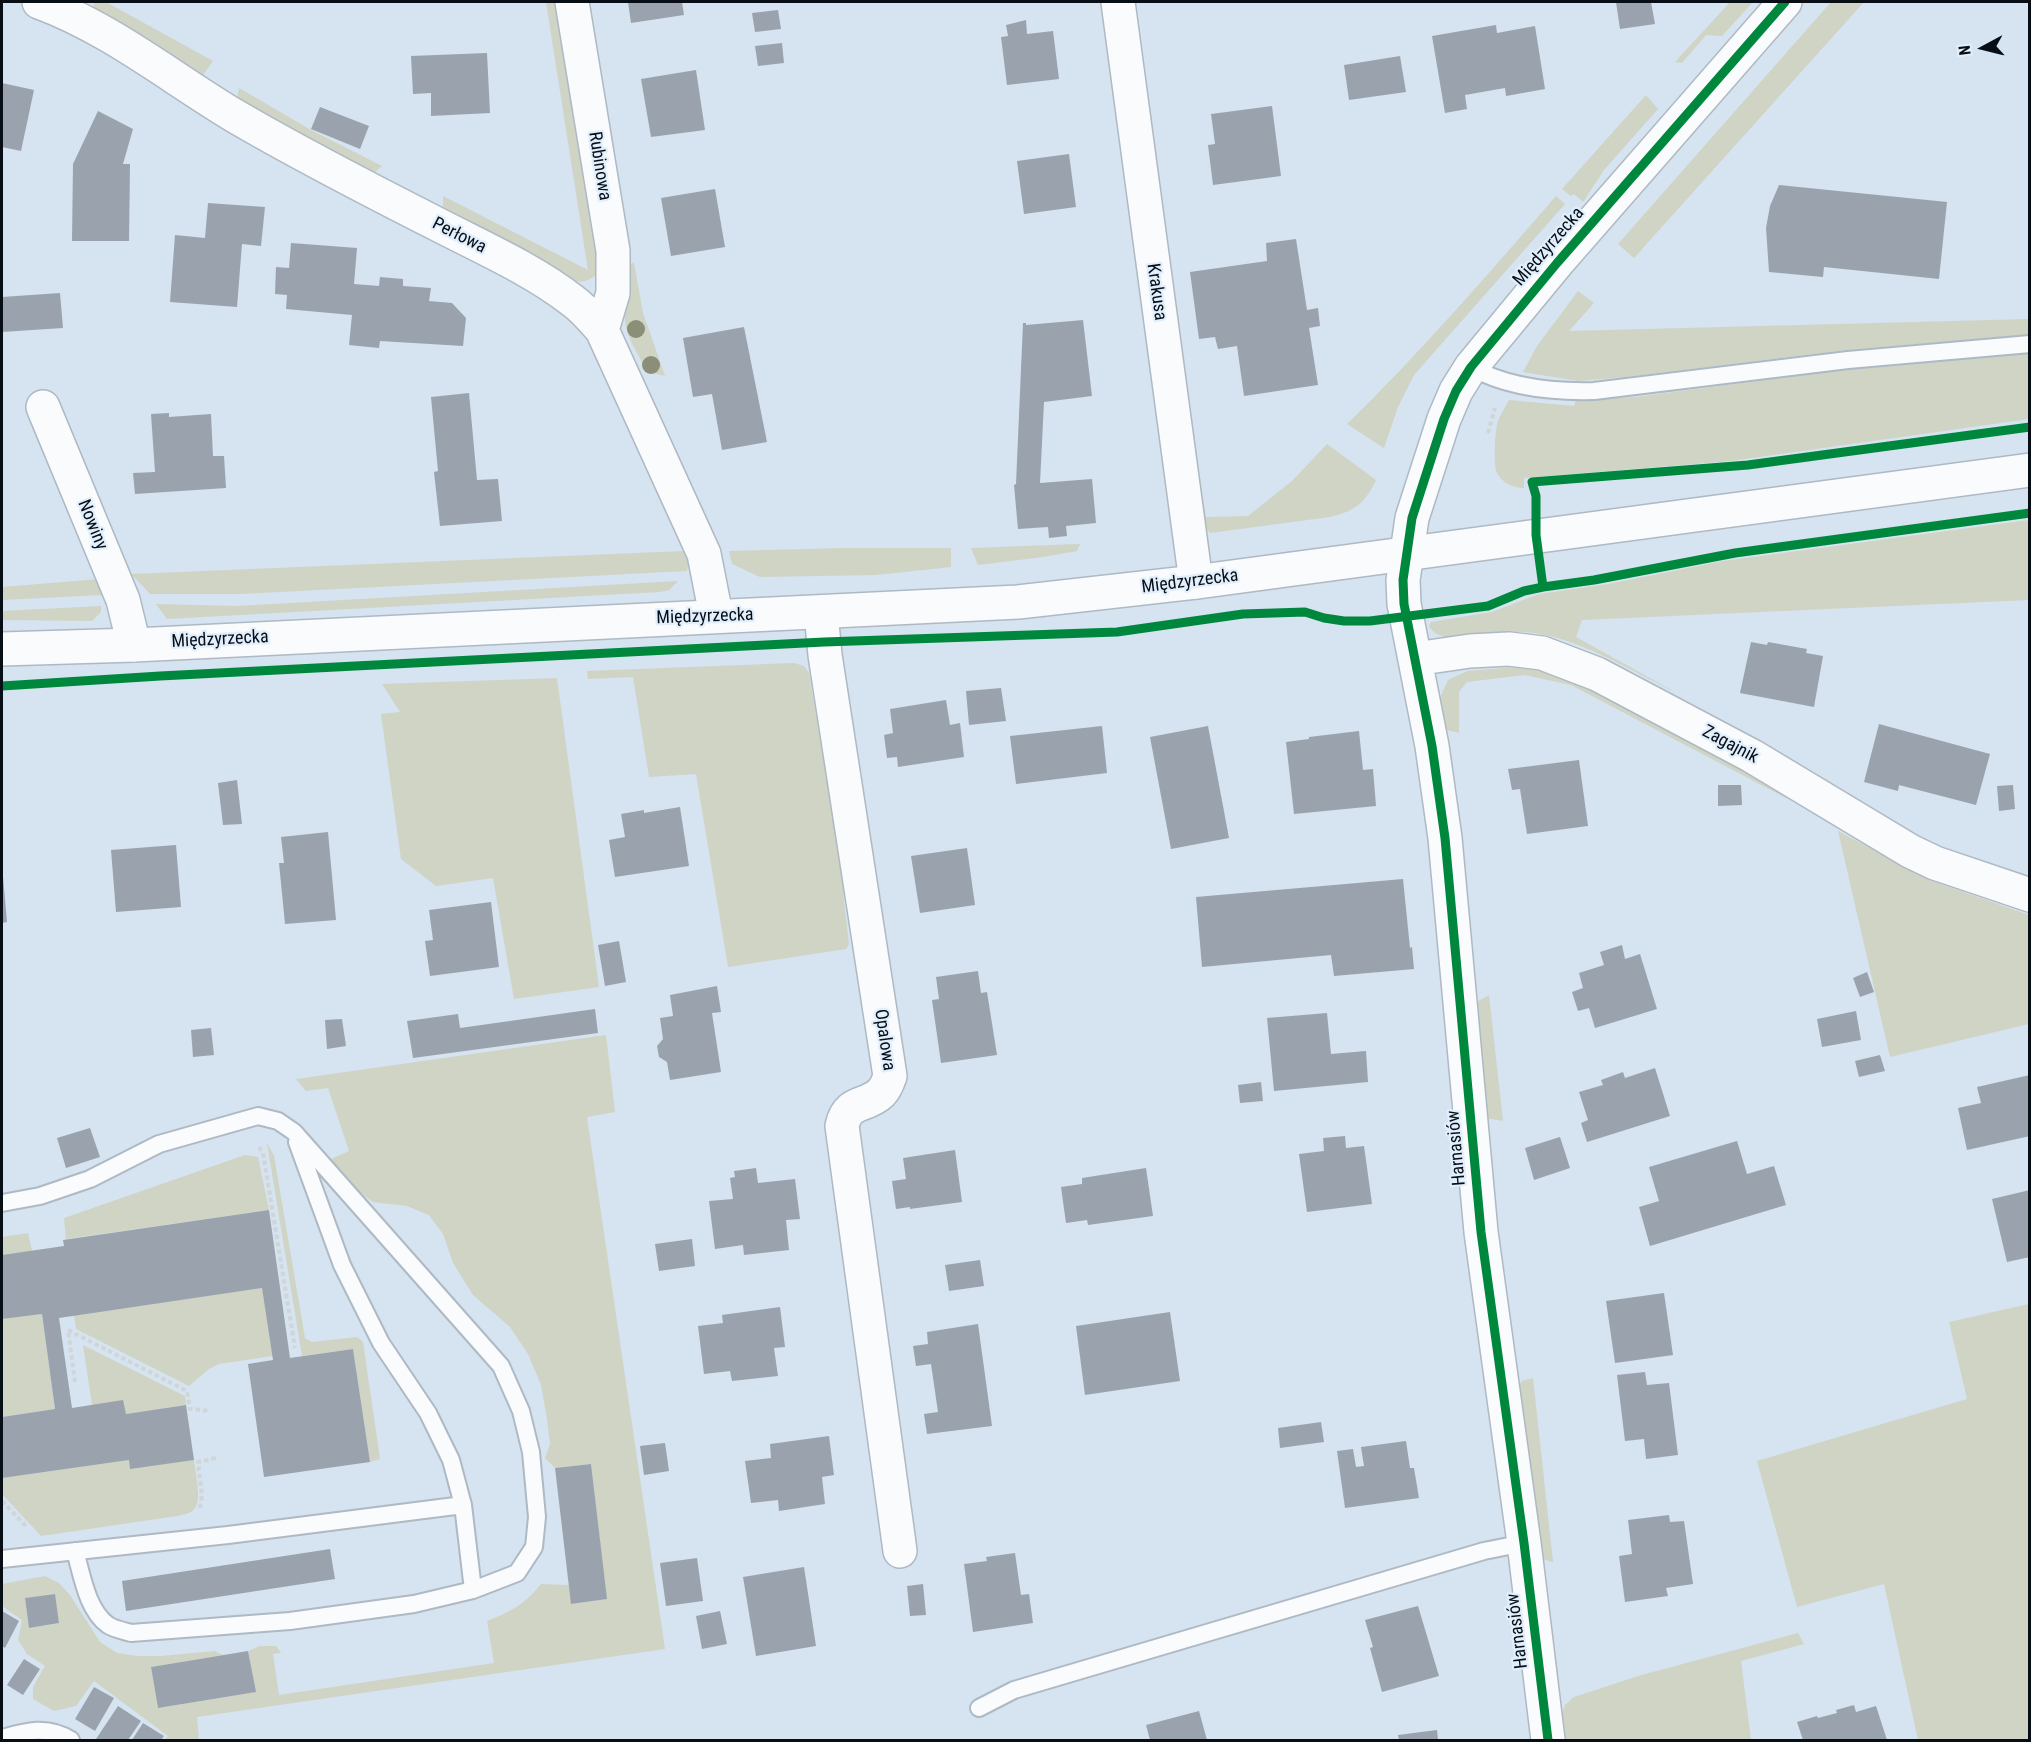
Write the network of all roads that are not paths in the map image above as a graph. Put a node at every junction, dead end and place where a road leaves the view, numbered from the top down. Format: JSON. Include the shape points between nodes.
{"nodes":[{"id":1,"x":39,"y":2,"type":"edge"},
{"id":2,"x":572,"y":2,"type":"edge"},
{"id":3,"x":1118,"y":2,"type":"edge"},
{"id":4,"x":1785,"y":2,"type":"edge"},
{"id":5,"x":602,"y":330,"type":"junction"},
{"id":6,"x":2030,"y":344,"type":"edge"},
{"id":7,"x":1471,"y":367,"type":"junction"},
{"id":8,"x":43,"y":407,"type":"dead end"},
{"id":9,"x":2030,"y":470,"type":"edge"},
{"id":10,"x":1406,"y":553,"type":"junction"},
{"id":11,"x":1196,"y":582,"type":"junction"},
{"id":12,"x":820,"y":613,"type":"junction"},
{"id":13,"x":716,"y":615,"type":"junction"},
{"id":14,"x":134,"y":645,"type":"junction"},
{"id":15,"x":2,"y":649,"type":"edge"},
{"id":16,"x":1415,"y":659,"type":"junction"},
{"id":17,"x":2030,"y":895,"type":"edge"},
{"id":18,"x":294,"y":1132,"type":"junction"},
{"id":19,"x":2,"y":1203,"type":"edge"},
{"id":20,"x":463,"y":1505,"type":"junction"},
{"id":21,"x":1524,"y":1543,"type":"junction"},
{"id":22,"x":75,"y":1551,"type":"junction"},
{"id":23,"x":900,"y":1551,"type":"dead end"},
{"id":24,"x":2,"y":1559,"type":"edge"},
{"id":25,"x":473,"y":1590,"type":"junction"},
{"id":26,"x":979,"y":1708,"type":"dead end"},
{"id":27,"x":2,"y":1738,"type":"edge"},
{"id":28,"x":71,"y":1740,"type":"edge"},
{"id":29,"x":1548,"y":1740,"type":"edge"}],
"edges":[{"from":1,"to":5,"type":"street","name":"Perłowa","via":[[110,36],[234,115],[552,286],[575,302]]},
{"from":2,"to":5,"type":"street","name":"Rubinowa","via":[[613,251],[613,293]]},
{"from":3,"to":11,"type":"street","name":"Krakusa"},
{"from":4,"to":7,"type":"street","name":"Międzyrzecka"},
{"from":5,"to":13,"type":"street","name":"Perłowa","via":[[704,554]]},
{"from":6,"to":7,"type":"lane","via":[[1848,360],[1594,391],[1504,382]]},
{"from":7,"to":10,"type":"street","name":"Międzyrzecka","via":[[1444,419],[1412,518]]},
{"from":8,"to":14,"type":"street","name":"Nowiny","via":[[123,600]]},
{"from":9,"to":10,"type":"street","name":"Międzyrzecka"},
{"from":10,"to":11,"type":"street","name":"Międzyrzecka"},
{"from":10,"to":16,"type":"street","name":"Harnasiów","via":[[1404,604]]},
{"from":11,"to":12,"type":"street","name":"Międzyrzecka","via":[[1018,602]]},
{"from":12,"to":13,"type":"street","name":"Międzyrzecka"},
{"from":12,"to":23,"type":"street","name":"Opalowa","via":[[891,1076],[880,1094],[851,1107],[842,1126]]},
{"from":13,"to":14,"type":"street","name":"Międzyrzecka"},
{"from":14,"to":15,"type":"street","name":"Międzyrzecka"},
{"from":16,"to":17,"type":"street","name":"Zagajnik","via":[[1509,649],[1542,653],[1597,674],[1752,756],[1910,851]]},
{"from":16,"to":21,"type":"street","name":"Harnasiów","via":[[1445,838],[1481,1232]]},
{"from":18,"to":19,"type":"lane","via":[[278,1121],[258,1116],[159,1144],[80,1183]]},
{"from":18,"to":20,"type":"lane","via":[[342,1264],[381,1343],[428,1413],[451,1460]]},
{"from":18,"to":25,"type":"lane","via":[[501,1366],[521,1411],[531,1452],[537,1517],[534,1547],[517,1573]]},
{"from":20,"to":22,"type":"lane"},
{"from":20,"to":25,"type":"lane"},
{"from":21,"to":26,"type":"lane","via":[[1485,1551],[1014,1690]]},
{"from":21,"to":29,"type":"street","name":"Harnasiów"},
{"from":22,"to":24,"type":"lane"},
{"from":22,"to":25,"type":"lane","via":[[95,1611],[109,1626],[131,1633],[290,1621],[414,1604]]},
{"from":27,"to":28,"type":"lane","via":[[46,1730]]}]}
